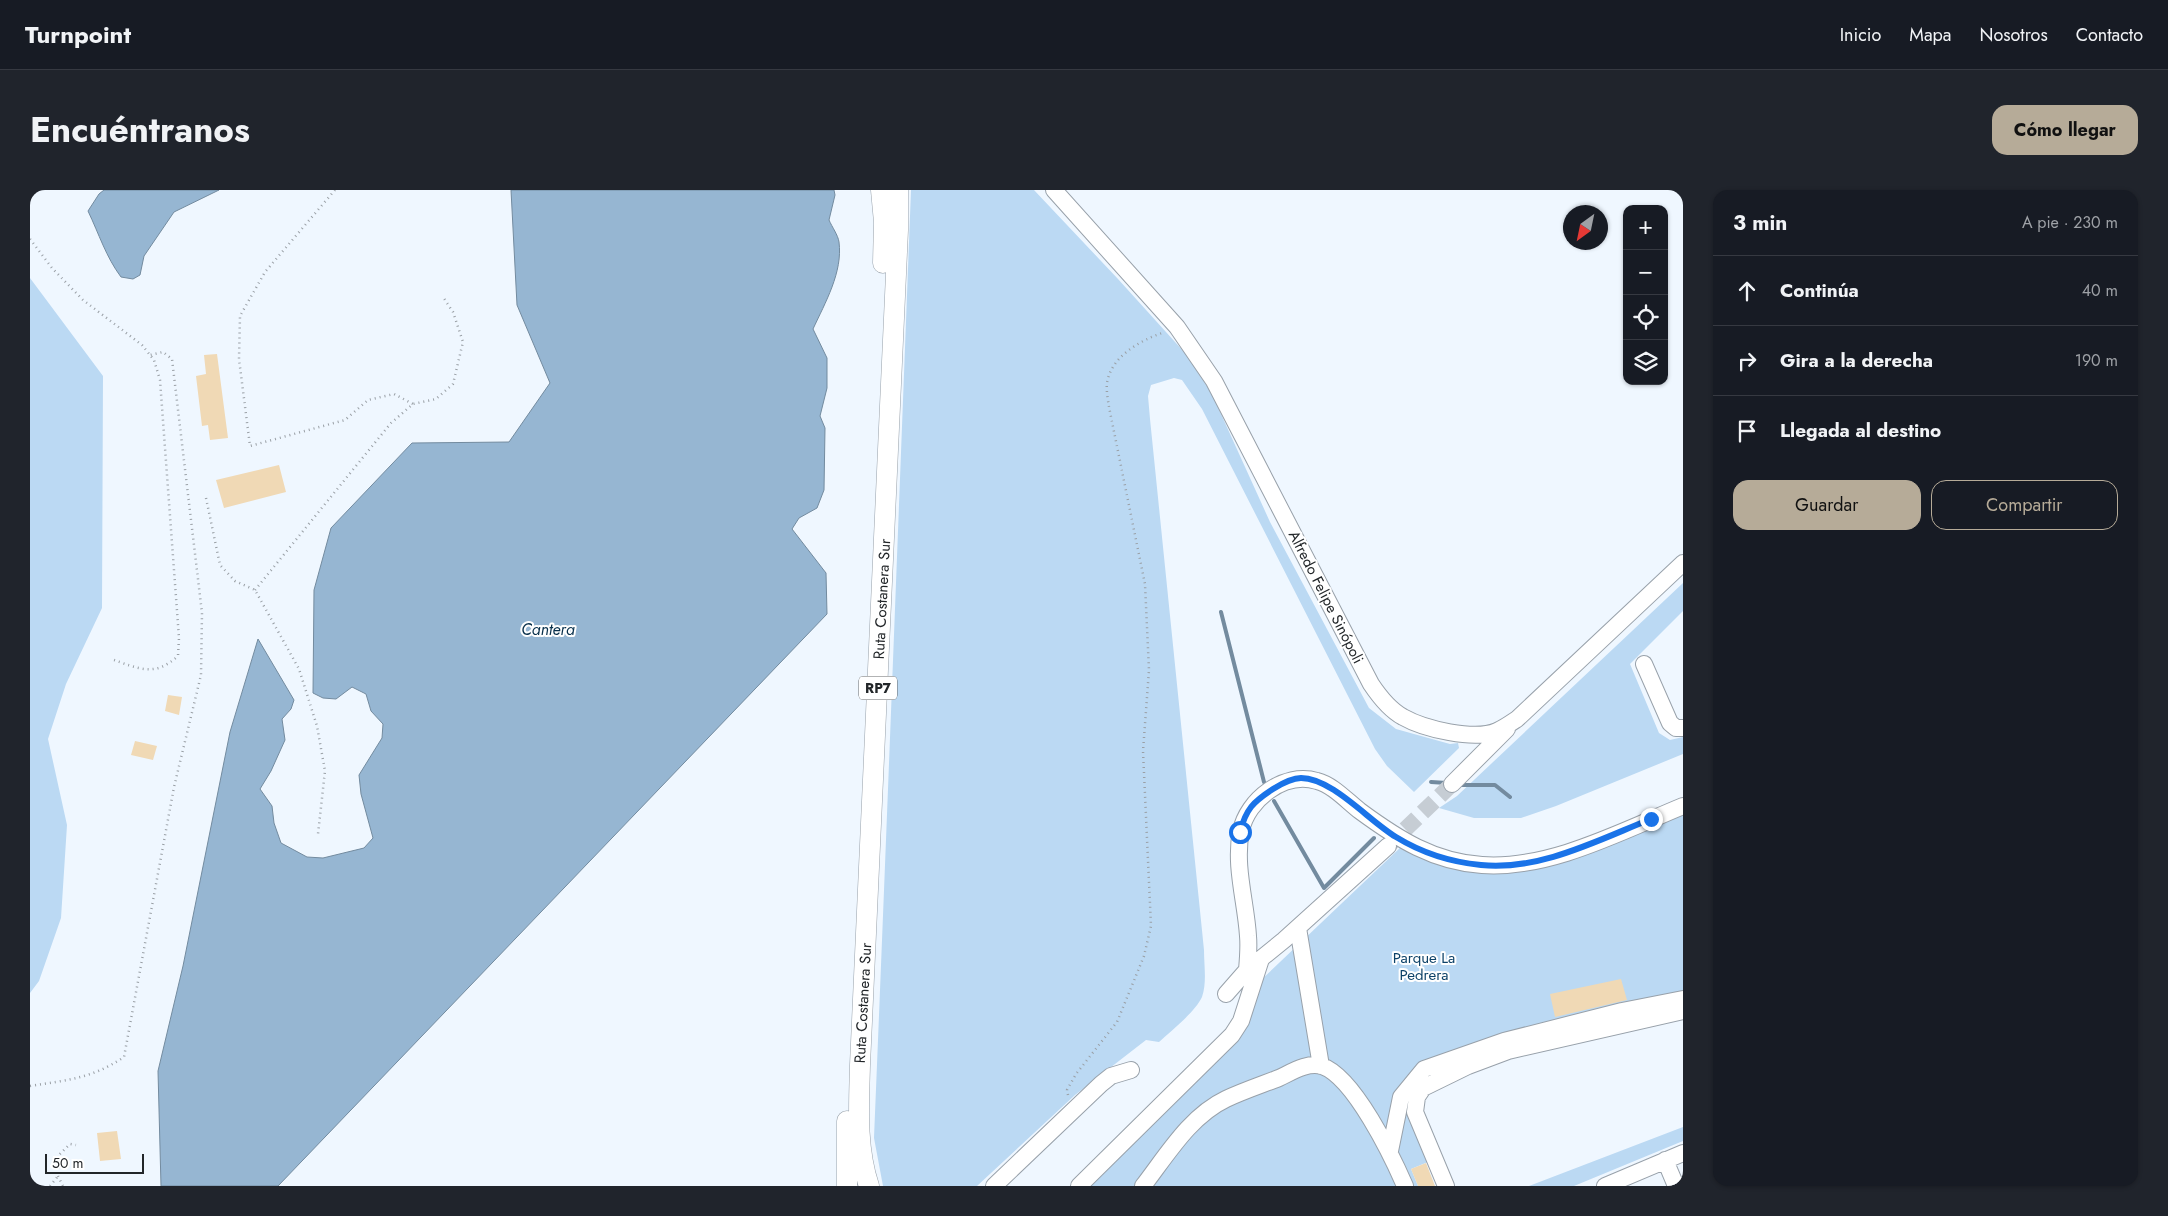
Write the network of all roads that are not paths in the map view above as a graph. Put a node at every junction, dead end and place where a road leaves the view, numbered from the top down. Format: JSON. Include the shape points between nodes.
{"nodes":[{"id":1,"x":881,"y":190,"type":"edge"},
{"id":2,"x":898,"y":190,"type":"edge"},
{"id":3,"x":1054,"y":190,"type":"edge"},
{"id":4,"x":1683,"y":562,"type":"edge"},
{"id":5,"x":1644,"y":664,"type":"dead end"},
{"id":6,"x":1517,"y":719,"type":"junction"},
{"id":7,"x":1683,"y":728,"type":"edge"},
{"id":8,"x":1452,"y":784,"type":"tunnel mouth"},
{"id":9,"x":1683,"y":806,"type":"edge"},
{"id":10,"x":1388,"y":846,"type":"tunnel mouth"},
{"id":11,"x":1298,"y":928,"type":"junction"},
{"id":12,"x":1262,"y":959,"type":"junction"},
{"id":13,"x":1247,"y":970,"type":"junction"},
{"id":14,"x":1226,"y":994,"type":"dead end"},
{"id":15,"x":1683,"y":999,"type":"edge"},
{"id":16,"x":1683,"y":1011,"type":"edge"},
{"id":17,"x":1321,"y":1066,"type":"junction"},
{"id":18,"x":1131,"y":1070,"type":"dead end"},
{"id":19,"x":1390,"y":1151,"type":"junction"},
{"id":20,"x":1683,"y":1153,"type":"edge"},
{"id":21,"x":1665,"y":1160,"type":"junction"},
{"id":22,"x":847,"y":1186,"type":"edge"},
{"id":23,"x":869,"y":1186,"type":"edge"},
{"id":24,"x":994,"y":1186,"type":"edge"},
{"id":25,"x":1079,"y":1186,"type":"edge"},
{"id":26,"x":1143,"y":1186,"type":"edge"},
{"id":27,"x":1405,"y":1186,"type":"edge"},
{"id":28,"x":1446,"y":1186,"type":"edge"},
{"id":29,"x":1605,"y":1186,"type":"edge"},
{"id":30,"x":1676,"y":1186,"type":"edge"}],
"edges":[{"from":1,"to":22,"type":"main road","name":"Ruta Costanera Sur","number":"RP7","via":[[884,222],[882,315],[847,1069]]},
{"from":2,"to":23,"type":"main road","name":"Ruta Costanera Sur","number":"RP7","via":[[860,1065],[859,1120]]},
{"from":3,"to":6,"type":"street","name":"Alfredo Felipe Sinópoli","via":[[1177,327],[1214,381],[1379,695],[1402,717],[1421,725],[1465,734],[1497,731]]},
{"from":4,"to":6,"type":"street","name":"Alfredo Felipe Sinópoli"},
{"from":5,"to":7,"type":"street","via":[[1670,723],[1676,728]]},
{"from":6,"to":8,"type":"street"},
{"from":9,"to":13,"type":"street","via":[[1566,852],[1518,865],[1482,865],[1443,859],[1419,849],[1396,837],[1318,781],[1300,778],[1281,784],[1252,804],[1240,832],[1238,857],[1248,936]]},
{"from":10,"to":11,"type":"street"},
{"from":11,"to":12,"type":"street"},
{"from":11,"to":17,"type":"street"},
{"from":12,"to":13,"type":"street"},
{"from":12,"to":25,"type":"street","via":[[1241,1021],[1232,1035]]},
{"from":13,"to":14,"type":"street"},
{"from":15,"to":19,"type":"street","via":[[1504,1041],[1424,1068],[1401,1097]]},
{"from":16,"to":28,"type":"street","via":[[1508,1051],[1423,1088],[1414,1112]]},
{"from":17,"to":19,"type":"street","via":[[1338,1076],[1366,1111]]},
{"from":17,"to":26,"type":"street","via":[[1304,1066],[1225,1099],[1185,1132]]},
{"from":18,"to":24,"type":"street","via":[[1111,1076],[1100,1084]]},
{"from":19,"to":27,"type":"street"},
{"from":20,"to":21,"type":"street"},
{"from":21,"to":29,"type":"street"},
{"from":21,"to":30,"type":"street"}]}
